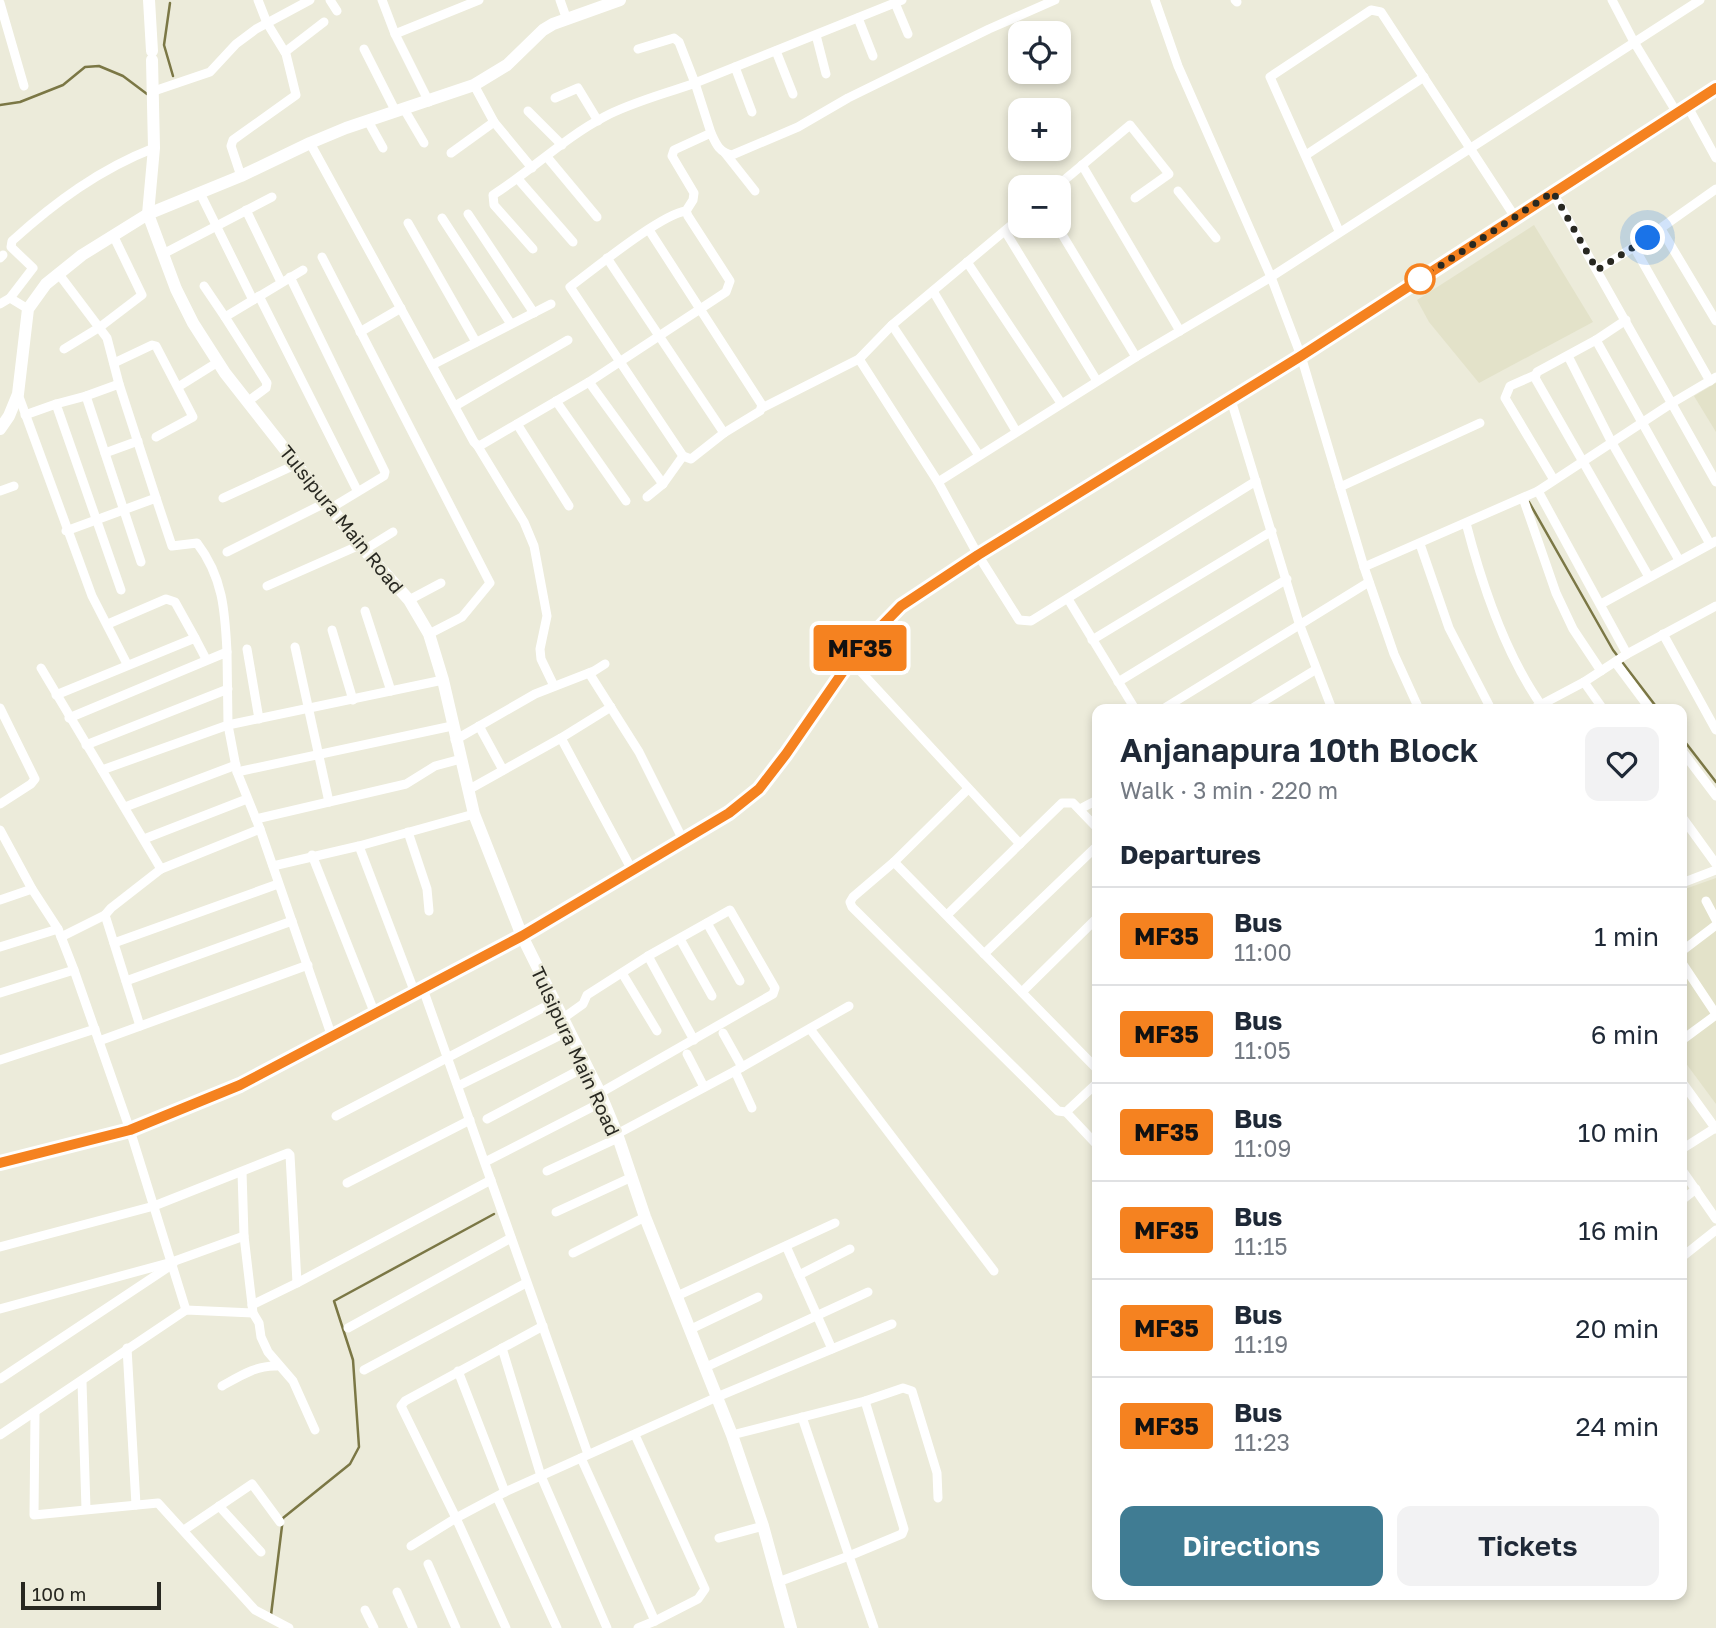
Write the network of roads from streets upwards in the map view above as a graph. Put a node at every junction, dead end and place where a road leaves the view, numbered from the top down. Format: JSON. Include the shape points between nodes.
{"nodes":[{"id":1,"x":149,"y":0,"type":"edge"},
{"id":2,"x":258,"y":0,"type":"edge"},
{"id":3,"x":310,"y":0,"type":"edge"},
{"id":4,"x":330,"y":0,"type":"edge"},
{"id":5,"x":382,"y":0,"type":"edge"},
{"id":6,"x":479,"y":0,"type":"edge"},
{"id":7,"x":560,"y":0,"type":"edge"},
{"id":8,"x":1055,"y":0,"type":"edge"},
{"id":9,"x":1155,"y":0,"type":"edge"},
{"id":10,"x":1612,"y":0,"type":"edge"},
{"id":11,"x":1700,"y":0,"type":"edge"},
{"id":12,"x":613,"y":1,"type":"edge"},
{"id":13,"x":899,"y":1,"type":"edge"},
{"id":14,"x":0,"y":3,"type":"edge"},
{"id":15,"x":337,"y":11,"type":"dead end"},
{"id":16,"x":566,"y":17,"type":"junction"},
{"id":17,"x":859,"y":18,"type":"junction"},
{"id":18,"x":324,"y":22,"type":"dead end"},
{"id":19,"x":267,"y":23,"type":"junction"},
{"id":20,"x":395,"y":34,"type":"junction"},
{"id":21,"x":908,"y":34,"type":"dead end"},
{"id":22,"x":816,"y":35,"type":"junction"},
{"id":23,"x":1634,"y":42,"type":"junction"},
{"id":24,"x":364,"y":49,"type":"dead end"},
{"id":25,"x":638,"y":49,"type":"dead end"},
{"id":26,"x":776,"y":51,"type":"junction"},
{"id":27,"x":285,"y":52,"type":"junction"},
{"id":28,"x":873,"y":56,"type":"dead end"},
{"id":29,"x":735,"y":67,"type":"junction"},
{"id":30,"x":826,"y":74,"type":"dead end"},
{"id":31,"x":1424,"y":77,"type":"junction"},
{"id":32,"x":695,"y":83,"type":"junction"},
{"id":33,"x":474,"y":85,"type":"junction"},
{"id":34,"x":24,"y":86,"type":"dead end"},
{"id":35,"x":1716,"y":88,"type":"edge"},
{"id":36,"x":154,"y":91,"type":"junction"},
{"id":37,"x":793,"y":94,"type":"dead end"},
{"id":38,"x":555,"y":99,"type":"dead end"},
{"id":39,"x":429,"y":102,"type":"junction"},
{"id":40,"x":1683,"y":110,"type":"junction"},
{"id":41,"x":400,"y":111,"type":"junction"},
{"id":42,"x":528,"y":111,"type":"dead end"},
{"id":43,"x":752,"y":112,"type":"dead end"},
{"id":44,"x":368,"y":121,"type":"junction"},
{"id":45,"x":495,"y":121,"type":"junction"},
{"id":46,"x":598,"y":121,"type":"junction"},
{"id":47,"x":711,"y":133,"type":"junction"},
{"id":48,"x":310,"y":143,"type":"junction"},
{"id":49,"x":425,"y":143,"type":"dead end"},
{"id":50,"x":562,"y":145,"type":"junction"},
{"id":51,"x":154,"y":148,"type":"junction"},
{"id":52,"x":383,"y":148,"type":"dead end"},
{"id":53,"x":1472,"y":149,"type":"junction"},
{"id":54,"x":451,"y":153,"type":"dead end"},
{"id":55,"x":725,"y":153,"type":"junction"},
{"id":56,"x":1306,"y":155,"type":"junction"},
{"id":57,"x":547,"y":157,"type":"junction"},
{"id":58,"x":1716,"y":158,"type":"edge"},
{"id":59,"x":1082,"y":165,"type":"junction"},
{"id":60,"x":533,"y":168,"type":"junction"},
{"id":61,"x":1070,"y":175,"type":"edge"},
{"id":62,"x":241,"y":176,"type":"junction"},
{"id":63,"x":518,"y":179,"type":"junction"},
{"id":64,"x":1716,"y":189,"type":"edge"},
{"id":65,"x":755,"y":191,"type":"dead end"},
{"id":66,"x":1178,"y":191,"type":"dead end"},
{"id":67,"x":1553,"y":192,"type":"junction"},
{"id":68,"x":200,"y":193,"type":"junction"},
{"id":69,"x":272,"y":197,"type":"dead end"},
{"id":70,"x":1135,"y":198,"type":"dead end"},
{"id":71,"x":246,"y":210,"type":"junction"},
{"id":72,"x":686,"y":211,"type":"junction"},
{"id":73,"x":148,"y":214,"type":"junction"},
{"id":74,"x":468,"y":214,"type":"dead end"},
{"id":75,"x":597,"y":217,"type":"dead end"},
{"id":76,"x":1515,"y":217,"type":"junction"},
{"id":77,"x":442,"y":218,"type":"dead end"},
{"id":78,"x":408,"y":223,"type":"dead end"},
{"id":79,"x":216,"y":226,"type":"junction"},
{"id":80,"x":1008,"y":228,"type":"edge"},
{"id":81,"x":1661,"y":229,"type":"junction"},
{"id":82,"x":649,"y":230,"type":"junction"},
{"id":83,"x":1005,"y":231,"type":"junction"},
{"id":84,"x":1339,"y":231,"type":"junction"},
{"id":85,"x":113,"y":235,"type":"junction"},
{"id":86,"x":1064,"y":238,"type":"edge"},
{"id":87,"x":1216,"y":238,"type":"dead end"},
{"id":88,"x":573,"y":242,"type":"dead end"},
{"id":89,"x":1634,"y":247,"type":"junction"},
{"id":90,"x":533,"y":249,"type":"dead end"},
{"id":91,"x":163,"y":254,"type":"junction"},
{"id":92,"x":322,"y":257,"type":"dead end"},
{"id":93,"x":607,"y":258,"type":"junction"},
{"id":94,"x":967,"y":262,"type":"junction"},
{"id":95,"x":303,"y":270,"type":"dead end"},
{"id":96,"x":1597,"y":270,"type":"junction"},
{"id":97,"x":58,"y":273,"type":"junction"},
{"id":98,"x":290,"y":277,"type":"junction"},
{"id":99,"x":1271,"y":277,"type":"junction"},
{"id":100,"x":281,"y":282,"type":"junction"},
{"id":101,"x":204,"y":286,"type":"dead end"},
{"id":102,"x":933,"y":291,"type":"junction"},
{"id":103,"x":10,"y":298,"type":"junction"},
{"id":104,"x":256,"y":298,"type":"junction"},
{"id":105,"x":0,"y":304,"type":"edge"},
{"id":106,"x":551,"y":304,"type":"dead end"},
{"id":107,"x":401,"y":308,"type":"junction"},
{"id":108,"x":29,"y":309,"type":"junction"},
{"id":109,"x":701,"y":309,"type":"junction"},
{"id":110,"x":534,"y":313,"type":"junction"},
{"id":111,"x":225,"y":317,"type":"junction"},
{"id":112,"x":1626,"y":320,"type":"junction"},
{"id":113,"x":1716,"y":321,"type":"edge"},
{"id":114,"x":511,"y":324,"type":"junction"},
{"id":115,"x":892,"y":325,"type":"junction"},
{"id":116,"x":100,"y":327,"type":"junction"},
{"id":117,"x":1180,"y":331,"type":"junction"},
{"id":118,"x":360,"y":332,"type":"junction"},
{"id":119,"x":660,"y":337,"type":"junction"},
{"id":120,"x":568,"y":340,"type":"dead end"},
{"id":121,"x":1596,"y":340,"type":"junction"},
{"id":122,"x":476,"y":342,"type":"junction"},
{"id":123,"x":64,"y":349,"type":"dead end"},
{"id":124,"x":1301,"y":356,"type":"junction"},
{"id":125,"x":1568,"y":356,"type":"junction"},
{"id":126,"x":1136,"y":357,"type":"junction"},
{"id":127,"x":859,"y":359,"type":"junction"},
{"id":128,"x":218,"y":362,"type":"junction"},
{"id":129,"x":620,"y":362,"type":"junction"},
{"id":130,"x":114,"y":363,"type":"junction"},
{"id":131,"x":432,"y":365,"type":"junction"},
{"id":132,"x":1535,"y":375,"type":"junction"},
{"id":133,"x":1713,"y":379,"type":"edge"},
{"id":134,"x":1097,"y":381,"type":"junction"},
{"id":135,"x":590,"y":382,"type":"junction"},
{"id":136,"x":119,"y":384,"type":"junction"},
{"id":137,"x":178,"y":387,"type":"junction"},
{"id":138,"x":18,"y":394,"type":"junction"},
{"id":139,"x":86,"y":396,"type":"junction"},
{"id":140,"x":1231,"y":400,"type":"junction"},
{"id":141,"x":556,"y":401,"type":"junction"},
{"id":142,"x":247,"y":402,"type":"junction"},
{"id":143,"x":1061,"y":403,"type":"junction"},
{"id":144,"x":1672,"y":403,"type":"junction"},
{"id":145,"x":56,"y":404,"type":"junction"},
{"id":146,"x":455,"y":406,"type":"junction"},
{"id":147,"x":762,"y":408,"type":"junction"},
{"id":148,"x":25,"y":415,"type":"junction"},
{"id":149,"x":1480,"y":423,"type":"dead end"},
{"id":150,"x":1642,"y":423,"type":"junction"},
{"id":151,"x":517,"y":424,"type":"junction"},
{"id":152,"x":0,"y":429,"type":"edge"},
{"id":153,"x":1016,"y":430,"type":"junction"},
{"id":154,"x":724,"y":433,"type":"junction"},
{"id":155,"x":156,"y":437,"type":"dead end"},
{"id":156,"x":138,"y":441,"type":"junction"},
{"id":157,"x":1612,"y":443,"type":"junction"},
{"id":158,"x":477,"y":445,"type":"junction"},
{"id":159,"x":104,"y":453,"type":"junction"},
{"id":160,"x":978,"y":454,"type":"junction"},
{"id":161,"x":683,"y":456,"type":"junction"},
{"id":162,"x":1583,"y":461,"type":"junction"},
{"id":163,"x":297,"y":464,"type":"junction"},
{"id":164,"x":1554,"y":480,"type":"junction"},
{"id":165,"x":938,"y":481,"type":"junction"},
{"id":166,"x":1256,"y":481,"type":"junction"},
{"id":167,"x":1716,"y":482,"type":"edge"},
{"id":168,"x":663,"y":484,"type":"junction"},
{"id":169,"x":14,"y":486,"type":"dead end"},
{"id":170,"x":1340,"y":486,"type":"junction"},
{"id":171,"x":357,"y":490,"type":"junction"},
{"id":172,"x":0,"y":491,"type":"edge"},
{"id":173,"x":1538,"y":491,"type":"junction"},
{"id":174,"x":647,"y":497,"type":"dead end"},
{"id":175,"x":156,"y":498,"type":"junction"},
{"id":176,"x":223,"y":498,"type":"dead end"},
{"id":177,"x":1523,"y":498,"type":"junction"},
{"id":178,"x":626,"y":501,"type":"dead end"},
{"id":179,"x":329,"y":505,"type":"junction"},
{"id":180,"x":569,"y":506,"type":"dead end"},
{"id":181,"x":124,"y":510,"type":"junction"},
{"id":182,"x":96,"y":521,"type":"junction"},
{"id":183,"x":1466,"y":523,"type":"junction"},
{"id":184,"x":66,"y":531,"type":"junction"},
{"id":185,"x":1272,"y":531,"type":"junction"},
{"id":186,"x":393,"y":532,"type":"dead end"},
{"id":187,"x":1713,"y":542,"type":"edge"},
{"id":188,"x":1420,"y":544,"type":"junction"},
{"id":189,"x":362,"y":547,"type":"junction"},
{"id":190,"x":227,"y":552,"type":"dead end"},
{"id":191,"x":978,"y":555,"type":"junction"},
{"id":192,"x":1679,"y":560,"type":"junction"},
{"id":193,"x":141,"y":562,"type":"dead end"},
{"id":194,"x":1364,"y":567,"type":"junction"},
{"id":195,"x":1649,"y":577,"type":"junction"},
{"id":196,"x":1287,"y":579,"type":"junction"},
{"id":197,"x":1369,"y":582,"type":"junction"},
{"id":198,"x":442,"y":583,"type":"dead end"},
{"id":199,"x":267,"y":586,"type":"dead end"},
{"id":200,"x":121,"y":590,"type":"dead end"},
{"id":201,"x":1068,"y":599,"type":"junction"},
{"id":202,"x":409,"y":600,"type":"junction"},
{"id":203,"x":1601,"y":604,"type":"junction"},
{"id":204,"x":1716,"y":606,"type":"edge"},
{"id":205,"x":365,"y":611,"type":"dead end"},
{"id":206,"x":1299,"y":623,"type":"junction"},
{"id":207,"x":108,"y":624,"type":"junction"},
{"id":208,"x":332,"y":630,"type":"dead end"},
{"id":209,"x":429,"y":634,"type":"junction"},
{"id":210,"x":1663,"y":634,"type":"junction"},
{"id":211,"x":195,"y":638,"type":"junction"},
{"id":212,"x":1092,"y":640,"type":"junction"},
{"id":213,"x":295,"y":646,"type":"dead end"},
{"id":214,"x":247,"y":649,"type":"dead end"},
{"id":215,"x":226,"y":652,"type":"junction"},
{"id":216,"x":1627,"y":653,"type":"junction"},
{"id":217,"x":206,"y":659,"type":"junction"},
{"id":218,"x":851,"y":661,"type":"junction"},
{"id":219,"x":1615,"y":662,"type":"junction"},
{"id":220,"x":127,"y":664,"type":"junction"},
{"id":221,"x":605,"y":664,"type":"dead end"},
{"id":222,"x":41,"y":668,"type":"dead end"},
{"id":223,"x":1315,"y":670,"type":"junction"},
{"id":224,"x":1601,"y":671,"type":"junction"},
{"id":225,"x":589,"y":673,"type":"junction"},
{"id":226,"x":443,"y":680,"type":"junction"},
{"id":227,"x":1118,"y":682,"type":"junction"},
{"id":228,"x":1584,"y":682,"type":"junction"},
{"id":229,"x":554,"y":686,"type":"junction"},
{"id":230,"x":228,"y":689,"type":"junction"},
{"id":231,"x":391,"y":691,"type":"junction"},
{"id":232,"x":56,"y":695,"type":"junction"},
{"id":233,"x":353,"y":700,"type":"junction"},
{"id":234,"x":1132,"y":704,"type":"edge"},
{"id":235,"x":1171,"y":704,"type":"edge"},
{"id":236,"x":1259,"y":704,"type":"edge"},
{"id":237,"x":1330,"y":704,"type":"edge"},
{"id":238,"x":1417,"y":704,"type":"edge"},
{"id":239,"x":1488,"y":704,"type":"edge"},
{"id":240,"x":1538,"y":704,"type":"edge"},
{"id":241,"x":1544,"y":704,"type":"edge"},
{"id":242,"x":1600,"y":704,"type":"edge"},
{"id":243,"x":1646,"y":704,"type":"edge"},
{"id":244,"x":611,"y":707,"type":"junction"},
{"id":245,"x":0,"y":708,"type":"edge"},
{"id":246,"x":308,"y":709,"type":"junction"},
{"id":247,"x":69,"y":718,"type":"junction"},
{"id":248,"x":259,"y":719,"type":"junction"},
{"id":249,"x":228,"y":725,"type":"junction"},
{"id":250,"x":452,"y":726,"type":"junction"},
{"id":251,"x":480,"y":726,"type":"junction"},
{"id":252,"x":1716,"y":730,"type":"edge"},
{"id":253,"x":561,"y":738,"type":"junction"},
{"id":254,"x":455,"y":740,"type":"junction"},
{"id":255,"x":86,"y":745,"type":"junction"},
{"id":256,"x":317,"y":756,"type":"junction"},
{"id":257,"x":1687,"y":758,"type":"edge"},
{"id":258,"x":461,"y":759,"type":"junction"},
{"id":259,"x":237,"y":769,"type":"junction"},
{"id":260,"x":102,"y":770,"type":"junction"},
{"id":261,"x":503,"y":770,"type":"junction"},
{"id":262,"x":968,"y":789,"type":"junction"},
{"id":263,"x":467,"y":790,"type":"junction"},
{"id":264,"x":1716,"y":796,"type":"edge"},
{"id":265,"x":247,"y":799,"type":"junction"},
{"id":266,"x":328,"y":802,"type":"junction"},
{"id":267,"x":1092,"y":803,"type":"edge"},
{"id":268,"x":0,"y":804,"type":"edge"},
{"id":269,"x":125,"y":807,"type":"junction"},
{"id":270,"x":1080,"y":809,"type":"junction"},
{"id":271,"x":474,"y":814,"type":"junction"},
{"id":272,"x":256,"y":819,"type":"junction"},
{"id":273,"x":1092,"y":822,"type":"edge"},
{"id":274,"x":1687,"y":824,"type":"edge"},
{"id":275,"x":260,"y":829,"type":"junction"},
{"id":276,"x":0,"y":830,"type":"edge"},
{"id":277,"x":408,"y":832,"type":"junction"},
{"id":278,"x":144,"y":839,"type":"junction"},
{"id":279,"x":683,"y":840,"type":"junction"},
{"id":280,"x":1020,"y":844,"type":"junction"},
{"id":281,"x":359,"y":846,"type":"junction"},
{"id":282,"x":4,"y":849,"type":"edge"},
{"id":283,"x":1092,"y":851,"type":"edge"},
{"id":284,"x":312,"y":855,"type":"junction"},
{"id":285,"x":894,"y":862,"type":"junction"},
{"id":286,"x":1716,"y":864,"type":"edge"},
{"id":287,"x":273,"y":866,"type":"junction"},
{"id":288,"x":161,"y":869,"type":"junction"},
{"id":289,"x":632,"y":870,"type":"junction"},
{"id":290,"x":1716,"y":870,"type":"edge"},
{"id":291,"x":1687,"y":881,"type":"edge"},
{"id":292,"x":278,"y":884,"type":"junction"},
{"id":293,"x":32,"y":890,"type":"junction"},
{"id":294,"x":0,"y":900,"type":"edge"},
{"id":295,"x":1706,"y":901,"type":"dead end"},
{"id":296,"x":429,"y":911,"type":"dead end"},
{"id":297,"x":105,"y":915,"type":"junction"},
{"id":298,"x":947,"y":915,"type":"junction"},
{"id":299,"x":1716,"y":920,"type":"edge"},
{"id":300,"x":292,"y":921,"type":"junction"},
{"id":301,"x":707,"y":923,"type":"junction"},
{"id":302,"x":1092,"y":923,"type":"edge"},
{"id":303,"x":1716,"y":925,"type":"edge"},
{"id":304,"x":59,"y":933,"type":"junction"},
{"id":305,"x":522,"y":936,"type":"junction"},
{"id":306,"x":680,"y":939,"type":"junction"},
{"id":307,"x":114,"y":943,"type":"junction"},
{"id":308,"x":0,"y":947,"type":"edge"},
{"id":309,"x":1687,"y":947,"type":"edge"},
{"id":310,"x":984,"y":954,"type":"junction"},
{"id":311,"x":648,"y":956,"type":"junction"},
{"id":312,"x":308,"y":965,"type":"junction"},
{"id":313,"x":74,"y":970,"type":"junction"},
{"id":314,"x":1687,"y":971,"type":"edge"},
{"id":315,"x":622,"y":974,"type":"junction"},
{"id":316,"x":126,"y":981,"type":"junction"},
{"id":317,"x":740,"y":981,"type":"dead end"},
{"id":318,"x":419,"y":991,"type":"junction"},
{"id":319,"x":1022,"y":992,"type":"junction"},
{"id":320,"x":0,"y":993,"type":"edge"},
{"id":321,"x":712,"y":996,"type":"dead end"},
{"id":322,"x":554,"y":1002,"type":"junction"},
{"id":323,"x":849,"y":1006,"type":"dead end"},
{"id":324,"x":375,"y":1014,"type":"junction"},
{"id":325,"x":1716,"y":1015,"type":"edge"},
{"id":326,"x":562,"y":1019,"type":"junction"},
{"id":327,"x":140,"y":1026,"type":"junction"},
{"id":328,"x":95,"y":1029,"type":"junction"},
{"id":329,"x":810,"y":1029,"type":"junction"},
{"id":330,"x":569,"y":1031,"type":"junction"},
{"id":331,"x":657,"y":1031,"type":"dead end"},
{"id":332,"x":723,"y":1033,"type":"dead end"},
{"id":333,"x":1687,"y":1036,"type":"edge"},
{"id":334,"x":332,"y":1037,"type":"junction"},
{"id":335,"x":694,"y":1040,"type":"junction"},
{"id":336,"x":99,"y":1041,"type":"junction"},
{"id":337,"x":687,"y":1054,"type":"dead end"},
{"id":338,"x":448,"y":1059,"type":"junction"},
{"id":339,"x":0,"y":1060,"type":"edge"},
{"id":340,"x":1092,"y":1064,"type":"edge"},
{"id":341,"x":587,"y":1066,"type":"junction"},
{"id":342,"x":739,"y":1069,"type":"junction"},
{"id":343,"x":458,"y":1086,"type":"junction"},
{"id":344,"x":704,"y":1087,"type":"junction"},
{"id":345,"x":1092,"y":1088,"type":"edge"},
{"id":346,"x":1687,"y":1089,"type":"edge"},
{"id":347,"x":602,"y":1097,"type":"junction"},
{"id":348,"x":752,"y":1108,"type":"dead end"},
{"id":349,"x":1066,"y":1112,"type":"junction"},
{"id":350,"x":336,"y":1116,"type":"dead end"},
{"id":351,"x":487,"y":1119,"type":"dead end"},
{"id":352,"x":470,"y":1120,"type":"junction"},
{"id":353,"x":1715,"y":1129,"type":"edge"},
{"id":354,"x":130,"y":1130,"type":"junction"},
{"id":355,"x":617,"y":1136,"type":"junction"},
{"id":356,"x":1092,"y":1140,"type":"edge"},
{"id":357,"x":1687,"y":1146,"type":"edge"},
{"id":358,"x":485,"y":1162,"type":"junction"},
{"id":359,"x":0,"y":1163,"type":"edge"},
{"id":360,"x":547,"y":1171,"type":"dead end"},
{"id":361,"x":242,"y":1172,"type":"junction"},
{"id":362,"x":632,"y":1177,"type":"junction"},
{"id":363,"x":1687,"y":1177,"type":"edge"},
{"id":364,"x":491,"y":1180,"type":"junction"},
{"id":365,"x":347,"y":1183,"type":"dead end"},
{"id":366,"x":1696,"y":1189,"type":"junction"},
{"id":367,"x":1687,"y":1196,"type":"edge"},
{"id":368,"x":154,"y":1206,"type":"junction"},
{"id":369,"x":556,"y":1212,"type":"dead end"},
{"id":370,"x":645,"y":1217,"type":"junction"},
{"id":371,"x":1716,"y":1219,"type":"edge"},
{"id":372,"x":835,"y":1223,"type":"dead end"},
{"id":373,"x":1716,"y":1230,"type":"edge"},
{"id":374,"x":244,"y":1236,"type":"junction"},
{"id":375,"x":511,"y":1238,"type":"junction"},
{"id":376,"x":786,"y":1246,"type":"junction"},
{"id":377,"x":0,"y":1247,"type":"edge"},
{"id":378,"x":850,"y":1249,"type":"dead end"},
{"id":379,"x":573,"y":1252,"type":"dead end"},
{"id":380,"x":1687,"y":1253,"type":"edge"},
{"id":381,"x":172,"y":1263,"type":"junction"},
{"id":382,"x":994,"y":1271,"type":"dead end"},
{"id":383,"x":799,"y":1275,"type":"junction"},
{"id":384,"x":297,"y":1283,"type":"junction"},
{"id":385,"x":526,"y":1283,"type":"junction"},
{"id":386,"x":868,"y":1292,"type":"dead end"},
{"id":387,"x":677,"y":1296,"type":"junction"},
{"id":388,"x":758,"y":1297,"type":"dead end"},
{"id":389,"x":0,"y":1309,"type":"edge"},
{"id":390,"x":252,"y":1309,"type":"junction"},
{"id":391,"x":186,"y":1310,"type":"junction"},
{"id":392,"x":818,"y":1314,"type":"junction"},
{"id":393,"x":892,"y":1324,"type":"dead end"},
{"id":394,"x":543,"y":1326,"type":"junction"},
{"id":395,"x":348,"y":1328,"type":"dead end"},
{"id":396,"x":691,"y":1328,"type":"junction"},
{"id":397,"x":127,"y":1348,"type":"junction"},
{"id":398,"x":502,"y":1348,"type":"junction"},
{"id":399,"x":832,"y":1349,"type":"junction"},
{"id":400,"x":277,"y":1366,"type":"junction"},
{"id":401,"x":705,"y":1367,"type":"junction"},
{"id":402,"x":364,"y":1370,"type":"dead end"},
{"id":403,"x":458,"y":1371,"type":"junction"},
{"id":404,"x":0,"y":1379,"type":"edge"},
{"id":405,"x":82,"y":1382,"type":"junction"},
{"id":406,"x":222,"y":1386,"type":"dead end"},
{"id":407,"x":717,"y":1397,"type":"junction"},
{"id":408,"x":865,"y":1401,"type":"junction"},
{"id":409,"x":34,"y":1413,"type":"junction"},
{"id":410,"x":802,"y":1417,"type":"junction"},
{"id":411,"x":315,"y":1430,"type":"dead end"},
{"id":412,"x":0,"y":1435,"type":"edge"},
{"id":413,"x":635,"y":1435,"type":"junction"},
{"id":414,"x":732,"y":1436,"type":"junction"},
{"id":415,"x":585,"y":1456,"type":"junction"},
{"id":416,"x":541,"y":1476,"type":"junction"},
{"id":417,"x":501,"y":1494,"type":"junction"},
{"id":418,"x":938,"y":1498,"type":"dead end"},
{"id":419,"x":136,"y":1505,"type":"junction"},
{"id":420,"x":219,"y":1506,"type":"junction"},
{"id":421,"x":86,"y":1509,"type":"junction"},
{"id":422,"x":456,"y":1518,"type":"junction"},
{"id":423,"x":280,"y":1522,"type":"dead end"},
{"id":424,"x":763,"y":1526,"type":"junction"},
{"id":425,"x":184,"y":1530,"type":"junction"},
{"id":426,"x":719,"y":1538,"type":"dead end"},
{"id":427,"x":411,"y":1546,"type":"dead end"},
{"id":428,"x":261,"y":1552,"type":"dead end"},
{"id":429,"x":849,"y":1556,"type":"junction"},
{"id":430,"x":428,"y":1564,"type":"dead end"},
{"id":431,"x":778,"y":1582,"type":"junction"},
{"id":432,"x":397,"y":1591,"type":"dead end"},
{"id":433,"x":365,"y":1610,"type":"dead end"},
{"id":434,"x":655,"y":1621,"type":"junction"},
{"id":435,"x":289,"y":1628,"type":"edge"},
{"id":436,"x":374,"y":1628,"type":"edge"},
{"id":437,"x":413,"y":1628,"type":"edge"},
{"id":438,"x":456,"y":1628,"type":"edge"},
{"id":439,"x":506,"y":1628,"type":"edge"},
{"id":440,"x":557,"y":1628,"type":"edge"},
{"id":441,"x":607,"y":1628,"type":"edge"},
{"id":442,"x":638,"y":1628,"type":"edge"},
{"id":443,"x":790,"y":1628,"type":"edge"},
{"id":444,"x":874,"y":1628,"type":"edge"}],
"edges":[{"from":1,"to":36,"type":"street"},
{"from":2,"to":19,"type":"street"},
{"from":3,"to":19,"type":"street"},
{"from":4,"to":15,"type":"street"},
{"from":5,"to":20,"type":"street"},
{"from":6,"to":20,"type":"street"},
{"from":7,"to":16,"type":"street"},
{"from":8,"to":55,"type":"street","via":[[899,72],[798,127],[732,155]]},
{"from":9,"to":99,"type":"street","via":[[1178,65]]},
{"from":10,"to":23,"type":"street"},
{"from":11,"to":23,"type":"street"},
{"from":12,"to":16,"type":"street"},
{"from":13,"to":17,"type":"street"},
{"from":13,"to":21,"type":"street"},
{"from":14,"to":34,"type":"street"},
{"from":16,"to":33,"type":"street"},
{"from":17,"to":22,"type":"street"},
{"from":17,"to":28,"type":"street"},
{"from":18,"to":27,"type":"street"},
{"from":19,"to":27,"type":"street"},
{"from":19,"to":36,"type":"street","via":[[236,44],[209,72]]},
{"from":20,"to":39,"type":"street"},
{"from":22,"to":26,"type":"street"},
{"from":22,"to":30,"type":"street"},
{"from":23,"to":40,"type":"street"},
{"from":23,"to":53,"type":"street"},
{"from":24,"to":41,"type":"street"},
{"from":25,"to":32,"type":"street","via":[[674,38]]},
{"from":26,"to":29,"type":"street"},
{"from":26,"to":37,"type":"street"},
{"from":27,"to":62,"type":"street","via":[[296,95],[233,140]]},
{"from":29,"to":32,"type":"street"},
{"from":29,"to":43,"type":"street"},
{"from":31,"to":53,"type":"street"},
{"from":31,"to":56,"type":"street"},
{"from":31,"to":56,"type":"street","via":[[1381,12],[1371,10],[1270,77]]},
{"from":32,"to":46,"type":"street"},
{"from":32,"to":47,"type":"street"},
{"from":33,"to":39,"type":"street"},
{"from":33,"to":45,"type":"street"},
{"from":35,"to":40,"type":"street"},
{"from":36,"to":51,"type":"street"},
{"from":38,"to":46,"type":"street","via":[[578,88]]},
{"from":39,"to":41,"type":"street"},
{"from":40,"to":58,"type":"street"},
{"from":40,"to":67,"type":"street"},
{"from":41,"to":44,"type":"street"},
{"from":41,"to":49,"type":"street"},
{"from":42,"to":50,"type":"street"},
{"from":44,"to":48,"type":"street"},
{"from":44,"to":52,"type":"street"},
{"from":45,"to":54,"type":"street"},
{"from":45,"to":60,"type":"street"},
{"from":46,"to":50,"type":"street"},
{"from":47,"to":55,"type":"street"},
{"from":47,"to":72,"type":"street","via":[[672,153],[694,193]]},
{"from":48,"to":62,"type":"street"},
{"from":48,"to":107,"type":"street"},
{"from":50,"to":57,"type":"street"},
{"from":51,"to":73,"type":"street"},
{"from":51,"to":103,"type":"street","via":[[111,166],[46,210],[12,241],[11,247],[33,268]]},
{"from":53,"to":76,"type":"street"},
{"from":53,"to":84,"type":"street"},
{"from":55,"to":65,"type":"street"},
{"from":56,"to":84,"type":"street"},
{"from":57,"to":60,"type":"street"},
{"from":57,"to":75,"type":"street"},
{"from":59,"to":61,"type":"street"},
{"from":59,"to":70,"type":"street","via":[[1130,125],[1169,174]]},
{"from":59,"to":117,"type":"street"},
{"from":60,"to":63,"type":"street"},
{"from":62,"to":68,"type":"street"},
{"from":63,"to":88,"type":"street"},
{"from":63,"to":90,"type":"street","via":[[493,195],[494,205]]},
{"from":64,"to":81,"type":"street"},
{"from":66,"to":87,"type":"street"},
{"from":67,"to":76,"type":"street"},
{"from":67,"to":96,"type":"street"},
{"from":68,"to":73,"type":"street"},
{"from":68,"to":79,"type":"street"},
{"from":69,"to":71,"type":"street"},
{"from":71,"to":79,"type":"street"},
{"from":71,"to":100,"type":"street"},
{"from":72,"to":82,"type":"street"},
{"from":72,"to":109,"type":"street","via":[[730,281],[726,292]]},
{"from":73,"to":85,"type":"street"},
{"from":73,"to":91,"type":"street","name":"Tulsipura Main Road"},
{"from":74,"to":110,"type":"street"},
{"from":76,"to":124,"type":"street"},
{"from":77,"to":114,"type":"street"},
{"from":78,"to":122,"type":"street"},
{"from":79,"to":91,"type":"street"},
{"from":79,"to":104,"type":"street"},
{"from":80,"to":83,"type":"street"},
{"from":81,"to":89,"type":"street"},
{"from":81,"to":113,"type":"street"},
{"from":82,"to":93,"type":"street"},
{"from":82,"to":109,"type":"street"},
{"from":83,"to":94,"type":"street"},
{"from":83,"to":134,"type":"street"},
{"from":84,"to":99,"type":"street"},
{"from":85,"to":97,"type":"street"},
{"from":85,"to":116,"type":"street","via":[[142,295]]},
{"from":86,"to":126,"type":"street"},
{"from":89,"to":96,"type":"street"},
{"from":89,"to":133,"type":"street"},
{"from":91,"to":128,"type":"street","name":"Tulsipura Main Road","via":[[193,323]]},
{"from":92,"to":118,"type":"street"},
{"from":93,"to":119,"type":"street"},
{"from":93,"to":129,"type":"street","via":[[570,287]]},
{"from":94,"to":102,"type":"street"},
{"from":94,"to":143,"type":"street"},
{"from":95,"to":98,"type":"street"},
{"from":96,"to":112,"type":"street"},
{"from":97,"to":108,"type":"street"},
{"from":97,"to":116,"type":"street"},
{"from":98,"to":100,"type":"street"},
{"from":98,"to":171,"type":"street","via":[[385,472]]},
{"from":99,"to":117,"type":"street"},
{"from":99,"to":124,"type":"street"},
{"from":100,"to":104,"type":"street"},
{"from":101,"to":111,"type":"street"},
{"from":102,"to":115,"type":"street"},
{"from":102,"to":153,"type":"street"},
{"from":103,"to":105,"type":"street"},
{"from":103,"to":108,"type":"street"},
{"from":104,"to":111,"type":"street"},
{"from":104,"to":171,"type":"street"},
{"from":106,"to":110,"type":"street"},
{"from":107,"to":118,"type":"street"},
{"from":107,"to":131,"type":"street"},
{"from":108,"to":138,"type":"street"},
{"from":109,"to":119,"type":"street"},
{"from":109,"to":147,"type":"street"},
{"from":110,"to":114,"type":"street"},
{"from":111,"to":142,"type":"street","via":[[267,383]]},
{"from":112,"to":121,"type":"street"},
{"from":112,"to":144,"type":"street"},
{"from":114,"to":122,"type":"street"},
{"from":115,"to":127,"type":"street"},
{"from":115,"to":160,"type":"street"},
{"from":116,"to":123,"type":"street"},
{"from":116,"to":130,"type":"street"},
{"from":117,"to":126,"type":"street"},
{"from":118,"to":209,"type":"street","via":[[489,583],[462,617]]},
{"from":119,"to":129,"type":"street"},
{"from":119,"to":154,"type":"street"},
{"from":120,"to":146,"type":"street"},
{"from":121,"to":125,"type":"street"},
{"from":121,"to":150,"type":"street"},
{"from":122,"to":131,"type":"street"},
{"from":124,"to":140,"type":"street"},
{"from":124,"to":170,"type":"street"},
{"from":125,"to":132,"type":"street"},
{"from":125,"to":157,"type":"street"},
{"from":126,"to":134,"type":"street"},
{"from":127,"to":147,"type":"street"},
{"from":127,"to":165,"type":"street"},
{"from":128,"to":137,"type":"street"},
{"from":128,"to":142,"type":"street","name":"Tulsipura Main Road"},
{"from":129,"to":135,"type":"street"},
{"from":129,"to":161,"type":"street"},
{"from":130,"to":136,"type":"street"},
{"from":130,"to":137,"type":"street","via":[[155,345]]},
{"from":131,"to":146,"type":"street"},
{"from":132,"to":162,"type":"street"},
{"from":132,"to":164,"type":"street","via":[[1510,386],[1505,398]]},
{"from":133,"to":144,"type":"street"},
{"from":134,"to":143,"type":"street"},
{"from":135,"to":141,"type":"street"},
{"from":135,"to":168,"type":"street"},
{"from":136,"to":139,"type":"street"},
{"from":136,"to":156,"type":"street"},
{"from":137,"to":155,"type":"street","via":[[194,418]]},
{"from":138,"to":148,"type":"street"},
{"from":138,"to":152,"type":"street"},
{"from":139,"to":145,"type":"street"},
{"from":139,"to":159,"type":"street"},
{"from":140,"to":166,"type":"street"},
{"from":140,"to":191,"type":"street"},
{"from":141,"to":151,"type":"street"},
{"from":141,"to":178,"type":"street"},
{"from":142,"to":163,"type":"street","name":"Tulsipura Main Road"},
{"from":143,"to":153,"type":"street"},
{"from":144,"to":150,"type":"street"},
{"from":144,"to":167,"type":"street"},
{"from":145,"to":148,"type":"street"},
{"from":145,"to":182,"type":"street"},
{"from":146,"to":158,"type":"street"},
{"from":147,"to":154,"type":"street"},
{"from":148,"to":184,"type":"street"},
{"from":149,"to":170,"type":"street"},
{"from":150,"to":157,"type":"street"},
{"from":150,"to":187,"type":"street"},
{"from":151,"to":158,"type":"street"},
{"from":151,"to":180,"type":"street"},
{"from":153,"to":160,"type":"street"},
{"from":154,"to":161,"type":"street","via":[[691,458]]},
{"from":156,"to":159,"type":"street"},
{"from":156,"to":175,"type":"street"},
{"from":157,"to":162,"type":"street"},
{"from":157,"to":192,"type":"street"},
{"from":158,"to":229,"type":"street","via":[[534,546],[547,616],[541,659]]},
{"from":159,"to":181,"type":"street"},
{"from":160,"to":165,"type":"street"},
{"from":161,"to":168,"type":"street"},
{"from":162,"to":164,"type":"street"},
{"from":162,"to":195,"type":"street"},
{"from":163,"to":176,"type":"street"},
{"from":163,"to":179,"type":"street","name":"Tulsipura Main Road"},
{"from":164,"to":173,"type":"street"},
{"from":165,"to":191,"type":"street"},
{"from":166,"to":185,"type":"street"},
{"from":166,"to":201,"type":"street"},
{"from":168,"to":174,"type":"street"},
{"from":169,"to":172,"type":"street"},
{"from":170,"to":194,"type":"street"},
{"from":171,"to":179,"type":"street"},
{"from":173,"to":177,"type":"street"},
{"from":173,"to":203,"type":"street"},
{"from":175,"to":181,"type":"street"},
{"from":175,"to":215,"type":"street","via":[[172,546],[197,543],[216,577],[225,607]]},
{"from":177,"to":183,"type":"street"},
{"from":177,"to":224,"type":"street","via":[[1556,593]]},
{"from":179,"to":189,"type":"street","name":"Tulsipura Main Road"},
{"from":179,"to":190,"type":"street"},
{"from":181,"to":182,"type":"street"},
{"from":181,"to":193,"type":"street"},
{"from":182,"to":184,"type":"street"},
{"from":182,"to":200,"type":"street"},
{"from":183,"to":188,"type":"street"},
{"from":183,"to":240,"type":"street","via":[[1480,576]]},
{"from":184,"to":207,"type":"street"},
{"from":185,"to":196,"type":"street"},
{"from":185,"to":212,"type":"street"},
{"from":186,"to":189,"type":"street"},
{"from":187,"to":192,"type":"street"},
{"from":188,"to":194,"type":"street"},
{"from":188,"to":239,"type":"street","via":[[1449,628]]},
{"from":189,"to":199,"type":"street"},
{"from":189,"to":202,"type":"street","name":"Tulsipura Main Road"},
{"from":191,"to":201,"type":"street","via":[[1019,620],[1031,621]]},
{"from":191,"to":218,"type":"street","via":[[901,606]]},
{"from":192,"to":195,"type":"street"},
{"from":194,"to":197,"type":"street"},
{"from":195,"to":203,"type":"street"},
{"from":196,"to":206,"type":"street"},
{"from":196,"to":227,"type":"street"},
{"from":197,"to":206,"type":"street"},
{"from":197,"to":238,"type":"street"},
{"from":198,"to":202,"type":"street"},
{"from":201,"to":212,"type":"street"},
{"from":202,"to":209,"type":"street","name":"Tulsipura Main Road"},
{"from":203,"to":216,"type":"street"},
{"from":204,"to":210,"type":"street"},
{"from":205,"to":231,"type":"street"},
{"from":206,"to":223,"type":"street"},
{"from":206,"to":235,"type":"street"},
{"from":207,"to":211,"type":"street","via":[[171,600]]},
{"from":207,"to":220,"type":"street"},
{"from":208,"to":233,"type":"street"},
{"from":209,"to":226,"type":"street","name":"Tulsipura Main Road"},
{"from":210,"to":216,"type":"street"},
{"from":210,"to":252,"type":"street"},
{"from":211,"to":217,"type":"street"},
{"from":211,"to":220,"type":"street"},
{"from":212,"to":227,"type":"street"},
{"from":213,"to":246,"type":"street"},
{"from":214,"to":248,"type":"street"},
{"from":215,"to":217,"type":"street"},
{"from":215,"to":230,"type":"street"},
{"from":216,"to":219,"type":"street"},
{"from":217,"to":247,"type":"street"},
{"from":218,"to":262,"type":"street"},
{"from":218,"to":279,"type":"street","via":[[759,789]]},
{"from":219,"to":224,"type":"street"},
{"from":219,"to":243,"type":"street"},
{"from":220,"to":232,"type":"street"},
{"from":221,"to":225,"type":"street"},
{"from":222,"to":232,"type":"street"},
{"from":223,"to":236,"type":"street"},
{"from":223,"to":237,"type":"street"},
{"from":224,"to":228,"type":"street"},
{"from":225,"to":229,"type":"street"},
{"from":225,"to":244,"type":"street"},
{"from":226,"to":231,"type":"street"},
{"from":226,"to":250,"type":"street","name":"Tulsipura Main Road"},
{"from":227,"to":234,"type":"street"},
{"from":228,"to":241,"type":"street"},
{"from":228,"to":242,"type":"street"},
{"from":229,"to":251,"type":"street"},
{"from":230,"to":249,"type":"street"},
{"from":230,"to":255,"type":"street"},
{"from":231,"to":233,"type":"street"},
{"from":232,"to":247,"type":"street"},
{"from":233,"to":246,"type":"street"},
{"from":244,"to":253,"type":"street"},
{"from":244,"to":279,"type":"street"},
{"from":245,"to":268,"type":"street","via":[[35,779]]},
{"from":246,"to":248,"type":"street"},
{"from":246,"to":256,"type":"street"},
{"from":247,"to":255,"type":"street"},
{"from":248,"to":249,"type":"street"},
{"from":249,"to":259,"type":"street"},
{"from":249,"to":260,"type":"street"},
{"from":250,"to":254,"type":"street","name":"Tulsipura Main Road"},
{"from":250,"to":256,"type":"street"},
{"from":251,"to":254,"type":"street"},
{"from":251,"to":261,"type":"street"},
{"from":253,"to":261,"type":"street"},
{"from":253,"to":289,"type":"street"},
{"from":254,"to":258,"type":"street","name":"Tulsipura Main Road"},
{"from":255,"to":260,"type":"street"},
{"from":256,"to":259,"type":"street"},
{"from":256,"to":266,"type":"street"},
{"from":257,"to":264,"type":"street"},
{"from":258,"to":263,"type":"street","name":"Tulsipura Main Road"},
{"from":258,"to":266,"type":"street","via":[[435,766],[406,783]]},
{"from":259,"to":265,"type":"street"},
{"from":259,"to":269,"type":"street"},
{"from":260,"to":269,"type":"street"},
{"from":261,"to":263,"type":"street"},
{"from":262,"to":280,"type":"street"},
{"from":262,"to":285,"type":"street"},
{"from":263,"to":271,"type":"street","name":"Tulsipura Main Road"},
{"from":265,"to":272,"type":"street"},
{"from":265,"to":278,"type":"street"},
{"from":266,"to":272,"type":"street"},
{"from":267,"to":270,"type":"street"},
{"from":269,"to":278,"type":"street"},
{"from":270,"to":273,"type":"street"},
{"from":270,"to":280,"type":"street","via":[[1062,803]]},
{"from":271,"to":277,"type":"street"},
{"from":271,"to":305,"type":"street","name":"Tulsipura Main Road"},
{"from":272,"to":275,"type":"street"},
{"from":274,"to":286,"type":"street"},
{"from":275,"to":287,"type":"street"},
{"from":275,"to":288,"type":"street"},
{"from":276,"to":282,"type":"street"},
{"from":277,"to":281,"type":"street"},
{"from":277,"to":296,"type":"street","via":[[427,889]]},
{"from":278,"to":288,"type":"street"},
{"from":279,"to":289,"type":"street"},
{"from":280,"to":298,"type":"street"},
{"from":281,"to":284,"type":"street"},
{"from":281,"to":318,"type":"street"},
{"from":282,"to":293,"type":"street"},
{"from":283,"to":310,"type":"street"},
{"from":284,"to":287,"type":"street"},
{"from":284,"to":324,"type":"street"},
{"from":285,"to":298,"type":"street"},
{"from":285,"to":349,"type":"street","via":[[853,897],[852,906],[1058,1111]]},
{"from":287,"to":292,"type":"street"},
{"from":288,"to":297,"type":"street"},
{"from":289,"to":305,"type":"street"},
{"from":290,"to":291,"type":"street"},
{"from":292,"to":300,"type":"street"},
{"from":292,"to":307,"type":"street"},
{"from":293,"to":294,"type":"street"},
{"from":293,"to":304,"type":"street"},
{"from":295,"to":299,"type":"street"},
{"from":297,"to":304,"type":"street"},
{"from":297,"to":307,"type":"street"},
{"from":298,"to":310,"type":"street"},
{"from":300,"to":312,"type":"street"},
{"from":300,"to":316,"type":"street"},
{"from":301,"to":306,"type":"street"},
{"from":301,"to":317,"type":"street"},
{"from":301,"to":335,"type":"street","via":[[731,911],[775,990]]},
{"from":302,"to":319,"type":"street"},
{"from":303,"to":309,"type":"street"},
{"from":304,"to":308,"type":"street"},
{"from":304,"to":313,"type":"street"},
{"from":305,"to":318,"type":"street"},
{"from":305,"to":322,"type":"street","name":"Tulsipura Main Road"},
{"from":306,"to":311,"type":"street"},
{"from":306,"to":321,"type":"street"},
{"from":307,"to":316,"type":"street"},
{"from":310,"to":319,"type":"street"},
{"from":311,"to":315,"type":"street"},
{"from":311,"to":335,"type":"street"},
{"from":312,"to":327,"type":"street"},
{"from":312,"to":334,"type":"street"},
{"from":313,"to":320,"type":"street"},
{"from":313,"to":328,"type":"street"},
{"from":314,"to":325,"type":"street"},
{"from":315,"to":326,"type":"street","via":[[587,995],[583,1004]]},
{"from":315,"to":331,"type":"street"},
{"from":316,"to":327,"type":"street"},
{"from":318,"to":324,"type":"street"},
{"from":318,"to":338,"type":"street"},
{"from":319,"to":340,"type":"street"},
{"from":322,"to":326,"type":"street","name":"Tulsipura Main Road"},
{"from":322,"to":338,"type":"street"},
{"from":323,"to":329,"type":"street"},
{"from":324,"to":334,"type":"street"},
{"from":325,"to":333,"type":"street"},
{"from":326,"to":330,"type":"street","name":"Tulsipura Main Road"},
{"from":327,"to":336,"type":"street"},
{"from":328,"to":336,"type":"street"},
{"from":328,"to":339,"type":"street"},
{"from":329,"to":342,"type":"street"},
{"from":329,"to":382,"type":"street"},
{"from":330,"to":341,"type":"street","name":"Tulsipura Main Road"},
{"from":330,"to":343,"type":"street"},
{"from":332,"to":342,"type":"street"},
{"from":334,"to":354,"type":"street","via":[[240,1085]]},
{"from":335,"to":347,"type":"street"},
{"from":336,"to":354,"type":"street"},
{"from":337,"to":344,"type":"street"},
{"from":338,"to":343,"type":"street"},
{"from":338,"to":350,"type":"street"},
{"from":341,"to":347,"type":"street","name":"Tulsipura Main Road"},
{"from":341,"to":351,"type":"street"},
{"from":342,"to":344,"type":"street"},
{"from":342,"to":348,"type":"street"},
{"from":343,"to":352,"type":"street"},
{"from":344,"to":355,"type":"street"},
{"from":345,"to":349,"type":"street"},
{"from":346,"to":353,"type":"street"},
{"from":347,"to":355,"type":"street","name":"Tulsipura Main Road"},
{"from":347,"to":358,"type":"street"},
{"from":349,"to":356,"type":"street"},
{"from":352,"to":358,"type":"street"},
{"from":352,"to":365,"type":"street"},
{"from":353,"to":357,"type":"street"},
{"from":354,"to":359,"type":"street"},
{"from":354,"to":368,"type":"street"},
{"from":355,"to":360,"type":"street"},
{"from":355,"to":362,"type":"street","name":"Tulsipura Main Road"},
{"from":358,"to":364,"type":"street"},
{"from":361,"to":368,"type":"street"},
{"from":361,"to":374,"type":"street"},
{"from":361,"to":384,"type":"street","via":[[289,1154]]},
{"from":362,"to":369,"type":"street"},
{"from":362,"to":370,"type":"street","name":"Tulsipura Main Road"},
{"from":363,"to":366,"type":"street"},
{"from":364,"to":375,"type":"street"},
{"from":364,"to":384,"type":"street"},
{"from":366,"to":367,"type":"street"},
{"from":366,"to":371,"type":"street"},
{"from":368,"to":377,"type":"street"},
{"from":368,"to":381,"type":"street"},
{"from":370,"to":379,"type":"street"},
{"from":370,"to":387,"type":"street","name":"Tulsipura Main Road"},
{"from":372,"to":376,"type":"street"},
{"from":373,"to":380,"type":"street"},
{"from":374,"to":381,"type":"street"},
{"from":374,"to":390,"type":"street"},
{"from":375,"to":385,"type":"street"},
{"from":375,"to":395,"type":"street"},
{"from":376,"to":383,"type":"street"},
{"from":376,"to":387,"type":"street"},
{"from":378,"to":383,"type":"street"},
{"from":381,"to":389,"type":"street"},
{"from":381,"to":391,"type":"street"},
{"from":381,"to":404,"type":"street"},
{"from":383,"to":392,"type":"street"},
{"from":384,"to":390,"type":"street"},
{"from":385,"to":394,"type":"street"},
{"from":385,"to":402,"type":"street"},
{"from":386,"to":392,"type":"street"},
{"from":387,"to":396,"type":"street","name":"Tulsipura Main Road"},
{"from":388,"to":396,"type":"street"},
{"from":390,"to":391,"type":"street"},
{"from":390,"to":400,"type":"street"},
{"from":391,"to":397,"type":"street"},
{"from":392,"to":399,"type":"street"},
{"from":392,"to":401,"type":"street"},
{"from":393,"to":399,"type":"street"},
{"from":394,"to":398,"type":"street"},
{"from":394,"to":415,"type":"street"},
{"from":396,"to":401,"type":"street","name":"Tulsipura Main Road"},
{"from":397,"to":405,"type":"street"},
{"from":397,"to":419,"type":"street"},
{"from":398,"to":403,"type":"street"},
{"from":398,"to":416,"type":"street"},
{"from":399,"to":407,"type":"street"},
{"from":400,"to":406,"type":"street","via":[[252,1370]]},
{"from":400,"to":411,"type":"street","via":[[293,1381]]},
{"from":401,"to":407,"type":"street","name":"Tulsipura Main Road"},
{"from":403,"to":417,"type":"street"},
{"from":403,"to":422,"type":"street","via":[[401,1406]]},
{"from":405,"to":409,"type":"street"},
{"from":405,"to":421,"type":"street"},
{"from":407,"to":413,"type":"street"},
{"from":407,"to":414,"type":"street","name":"Tulsipura Main Road"},
{"from":408,"to":410,"type":"street"},
{"from":408,"to":418,"type":"street","via":[[903,1388],[912,1391],[937,1473]]},
{"from":408,"to":429,"type":"street","via":[[904,1529],[902,1534]]},
{"from":409,"to":412,"type":"street"},
{"from":409,"to":421,"type":"street","via":[[34,1515]]},
{"from":410,"to":414,"type":"street"},
{"from":410,"to":429,"type":"street"},
{"from":413,"to":415,"type":"street"},
{"from":413,"to":434,"type":"street","via":[[705,1590],[698,1599]]},
{"from":414,"to":424,"type":"street","name":"Tulsipura Main Road"},
{"from":415,"to":416,"type":"street"},
{"from":415,"to":434,"type":"street"},
{"from":416,"to":417,"type":"street"},
{"from":416,"to":441,"type":"street"},
{"from":417,"to":422,"type":"street"},
{"from":417,"to":440,"type":"street"},
{"from":419,"to":421,"type":"street"},
{"from":419,"to":425,"type":"street","via":[[158,1503]]},
{"from":420,"to":423,"type":"street","via":[[252,1484]]},
{"from":420,"to":425,"type":"street"},
{"from":420,"to":428,"type":"street"},
{"from":422,"to":427,"type":"street"},
{"from":422,"to":439,"type":"street"},
{"from":424,"to":426,"type":"street"},
{"from":424,"to":431,"type":"street","name":"Tulsipura Main Road"},
{"from":425,"to":435,"type":"street","via":[[255,1610]]},
{"from":429,"to":431,"type":"street"},
{"from":429,"to":444,"type":"street"},
{"from":430,"to":438,"type":"street"},
{"from":431,"to":443,"type":"street","name":"Tulsipura Main Road"},
{"from":432,"to":437,"type":"street"},
{"from":433,"to":436,"type":"street"},
{"from":434,"to":442,"type":"street"}]}
